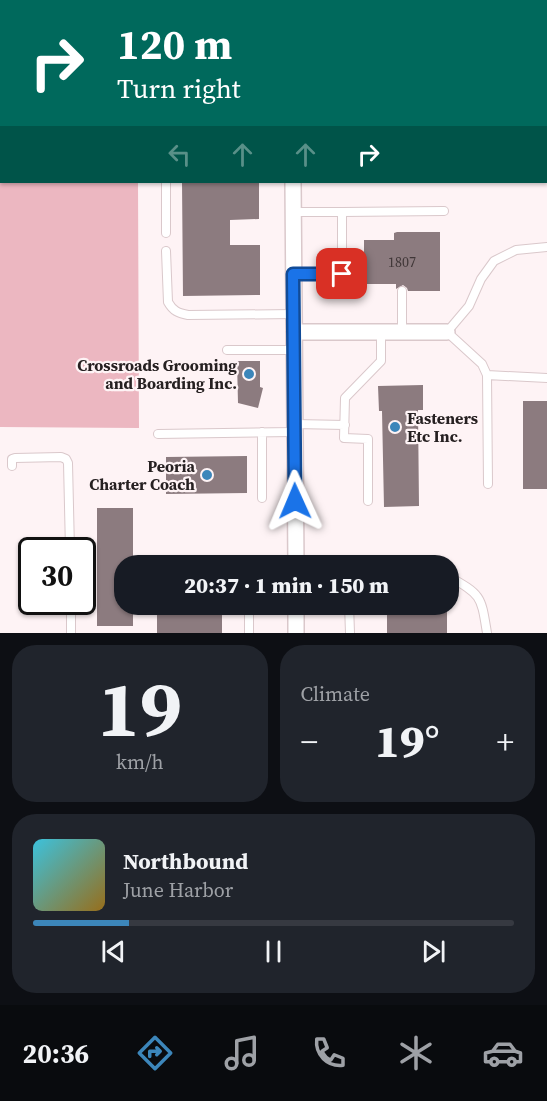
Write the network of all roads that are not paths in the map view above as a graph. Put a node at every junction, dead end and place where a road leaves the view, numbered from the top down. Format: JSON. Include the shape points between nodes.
{"nodes":[{"id":1,"x":166,"y":183,"type":"edge"},
{"id":2,"x":293,"y":183,"type":"edge"},
{"id":3,"x":444,"y":211,"type":"dead end"},
{"id":4,"x":293,"y":212,"type":"junction"},
{"id":5,"x":342,"y":212,"type":"junction"},
{"id":6,"x":166,"y":233,"type":"dead end"},
{"id":7,"x":547,"y":247,"type":"edge"},
{"id":8,"x":166,"y":251,"type":"dead end"},
{"id":9,"x":293,"y":274,"type":"junction"},
{"id":10,"x":402,"y":291,"type":"dead end"},
{"id":11,"x":294,"y":314,"type":"junction"},
{"id":12,"x":294,"y":332,"type":"junction"},
{"id":13,"x":381,"y":332,"type":"junction"},
{"id":14,"x":402,"y":332,"type":"junction"},
{"id":15,"x":447,"y":332,"type":"junction"},
{"id":16,"x":227,"y":350,"type":"dead end"},
{"id":17,"x":294,"y":350,"type":"junction"},
{"id":18,"x":487,"y":375,"type":"junction"},
{"id":19,"x":547,"y":378,"type":"edge"},
{"id":20,"x":345,"y":425,"type":"junction"},
{"id":21,"x":294,"y":428,"type":"junction"},
{"id":22,"x":262,"y":432,"type":"junction"},
{"id":23,"x":158,"y":434,"type":"dead end"},
{"id":24,"x":12,"y":466,"type":"dead end"},
{"id":25,"x":488,"y":484,"type":"dead end"},
{"id":26,"x":262,"y":498,"type":"dead end"},
{"id":27,"x":368,"y":501,"type":"dead end"},
{"id":28,"x":70,"y":537,"type":"edge"},
{"id":29,"x":296,"y":555,"type":"edge"},
{"id":30,"x":459,"y":582,"type":"edge"},
{"id":31,"x":71,"y":615,"type":"edge"},
{"id":32,"x":249,"y":615,"type":"edge"},
{"id":33,"x":296,"y":615,"type":"edge"},
{"id":34,"x":349,"y":615,"type":"edge"},
{"id":35,"x":71,"y":633,"type":"edge"},
{"id":36,"x":249,"y":633,"type":"edge"},
{"id":37,"x":296,"y":633,"type":"edge"},
{"id":38,"x":350,"y":633,"type":"edge"},
{"id":39,"x":487,"y":633,"type":"edge"}],
"edges":[{"from":1,"to":6,"type":"lane"},
{"from":2,"to":4,"type":"street"},
{"from":3,"to":5,"type":"lane"},
{"from":4,"to":5,"type":"lane"},
{"from":4,"to":9,"type":"street"},
{"from":5,"to":9,"type":"lane","via":[[342,274]]},
{"from":7,"to":15,"type":"lane","via":[[516,250],[494,261],[469,306]]},
{"from":8,"to":11,"type":"lane","via":[[168,302],[180,314]]},
{"from":9,"to":11,"type":"street"},
{"from":10,"to":14,"type":"lane"},
{"from":11,"to":12,"type":"street"},
{"from":12,"to":13,"type":"street"},
{"from":12,"to":17,"type":"street"},
{"from":13,"to":14,"type":"street"},
{"from":13,"to":20,"type":"lane","via":[[381,360],[345,398]]},
{"from":14,"to":15,"type":"street"},
{"from":15,"to":18,"type":"lane","via":[[482,364]]},
{"from":16,"to":17,"type":"lane"},
{"from":17,"to":21,"type":"street"},
{"from":18,"to":19,"type":"lane"},
{"from":18,"to":25,"type":"lane"},
{"from":20,"to":21,"type":"lane"},
{"from":20,"to":27,"type":"lane","via":[[344,438],[368,439]]},
{"from":21,"to":22,"type":"lane"},
{"from":21,"to":29,"type":"street"},
{"from":22,"to":23,"type":"lane"},
{"from":22,"to":26,"type":"lane"},
{"from":24,"to":28,"type":"lane","via":[[15,458],[66,459]]},
{"from":30,"to":39,"type":"lane","via":[[482,600]]},
{"from":31,"to":35,"type":"lane"},
{"from":32,"to":36,"type":"lane"},
{"from":33,"to":37,"type":"street"},
{"from":34,"to":38,"type":"lane"}]}
